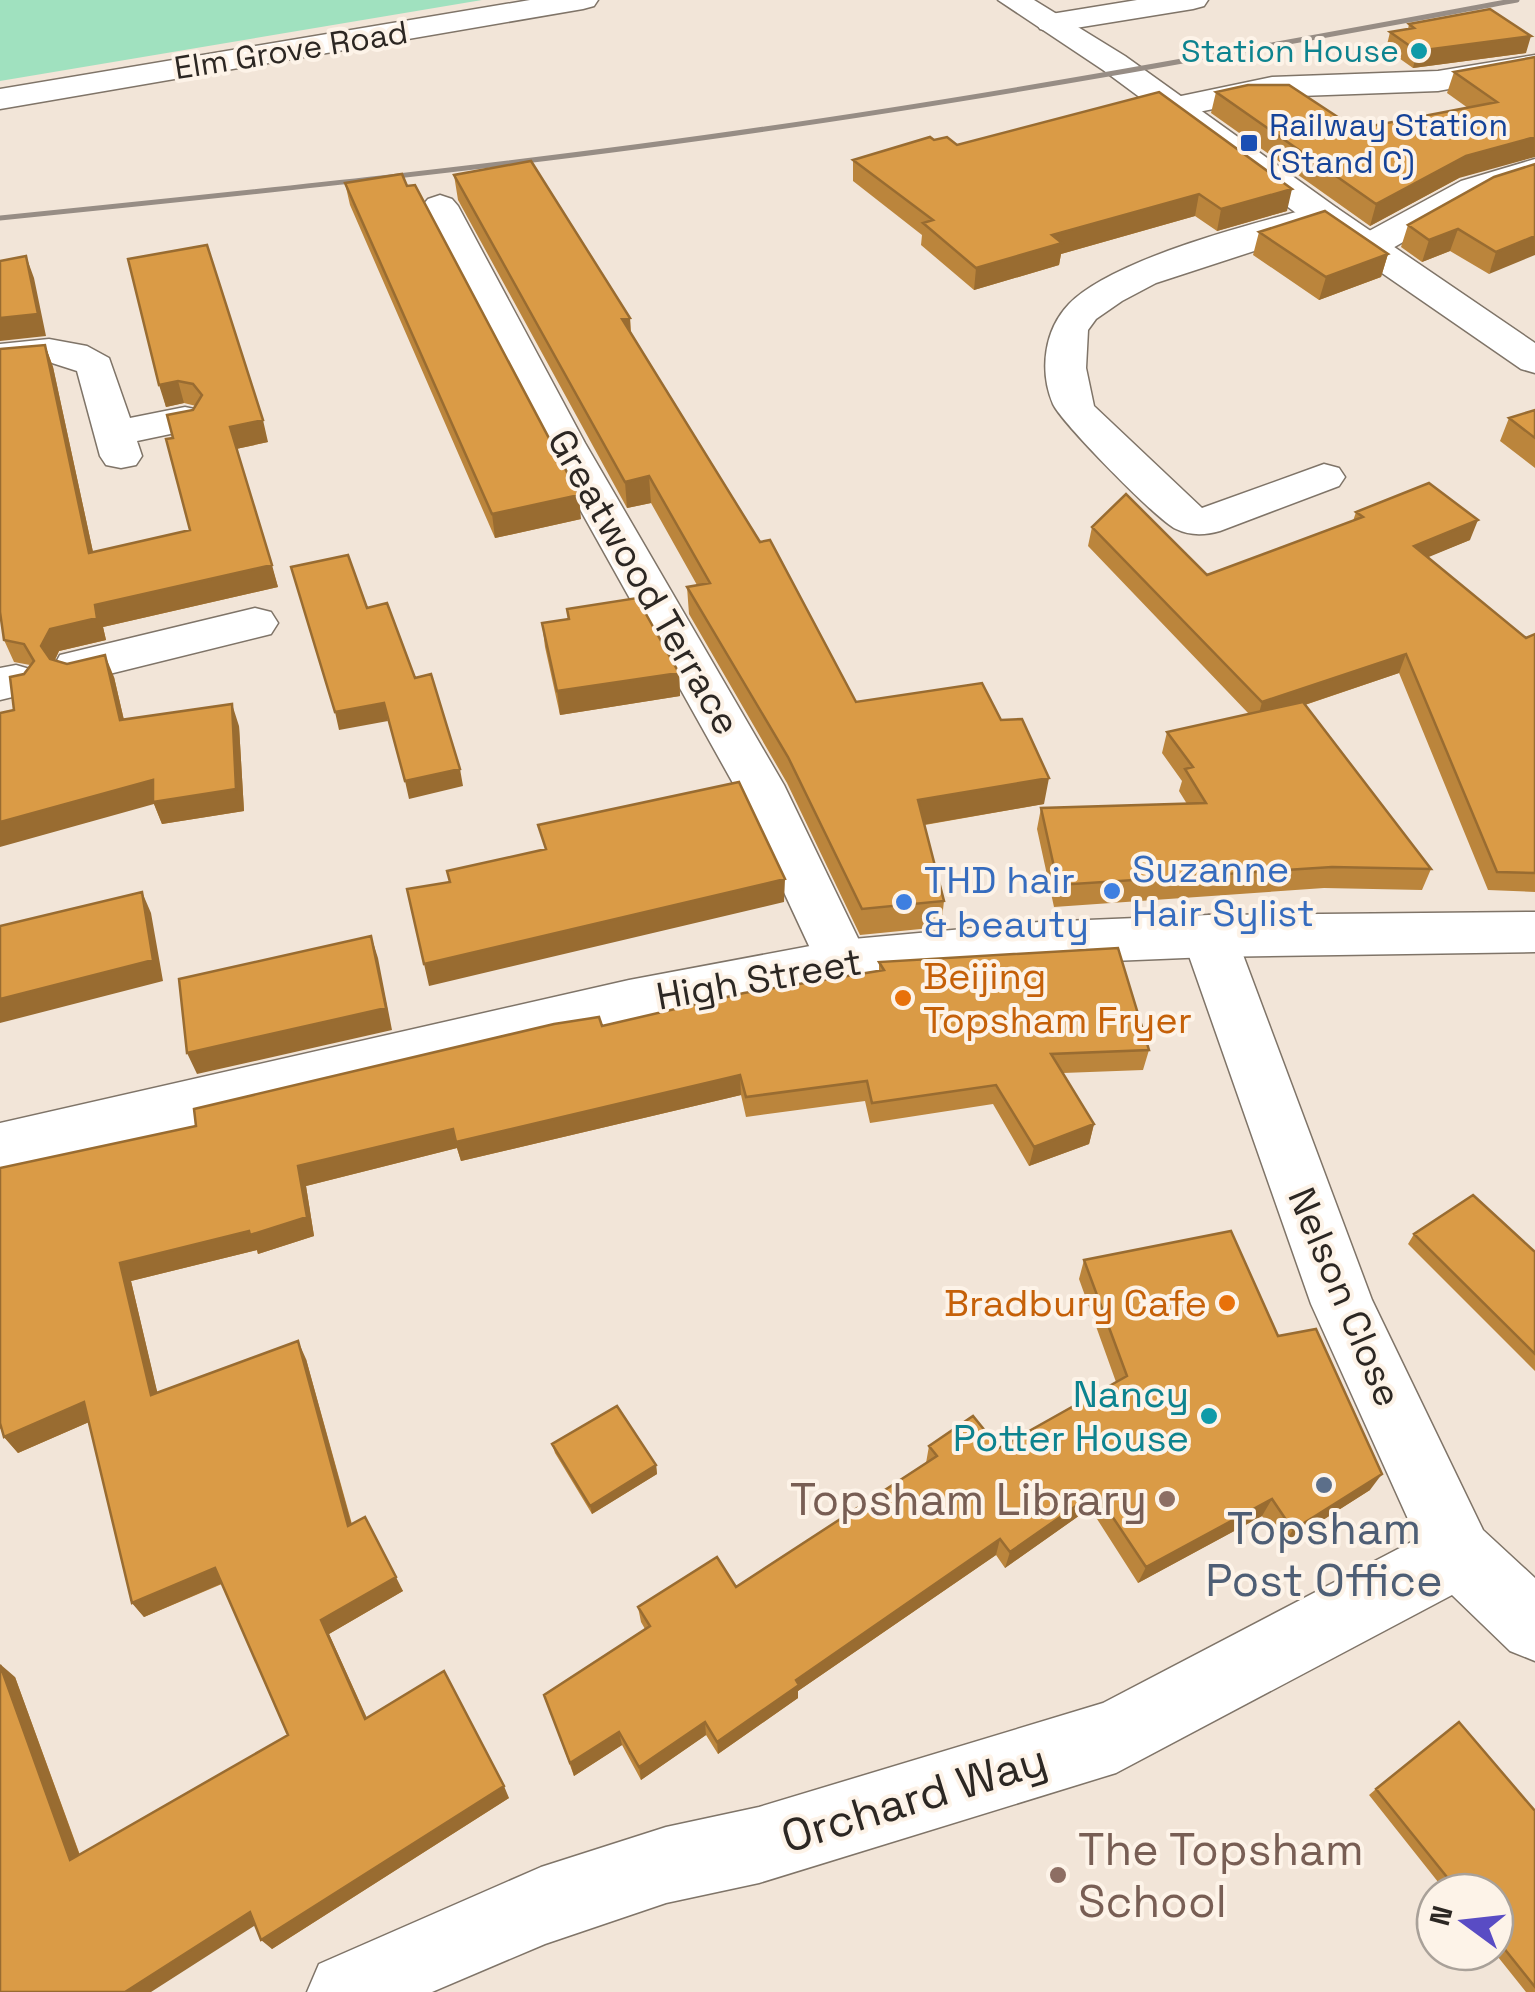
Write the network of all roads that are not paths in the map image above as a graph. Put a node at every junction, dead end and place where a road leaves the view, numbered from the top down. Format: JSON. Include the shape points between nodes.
{"nodes":[{"id":1,"x":583,"y":0,"type":"edge"},
{"id":2,"x":1013,"y":0,"type":"edge"},
{"id":3,"x":1193,"y":0,"type":"edge"},
{"id":4,"x":1051,"y":23,"type":"junction"},
{"id":5,"x":1535,"y":64,"type":"edge"},
{"id":6,"x":0,"y":99,"type":"edge"},
{"id":7,"x":1174,"y":107,"type":"junction"},
{"id":8,"x":1535,"y":169,"type":"edge"},
{"id":9,"x":440,"y":206,"type":"dead end"},
{"id":10,"x":1324,"y":216,"type":"junction"},
{"id":11,"x":1371,"y":245,"type":"junction"},
{"id":12,"x":0,"y":356,"type":"edge"},
{"id":13,"x":1535,"y":361,"type":"edge"},
{"id":14,"x":185,"y":419,"type":"edge"},
{"id":15,"x":1324,"y":476,"type":"dead end"},
{"id":16,"x":255,"y":622,"type":"dead end"},
{"id":17,"x":77,"y":666,"type":"edge"},
{"id":18,"x":1535,"y":932,"type":"edge"},
{"id":19,"x":1209,"y":936,"type":"junction"},
{"id":20,"x":842,"y":961,"type":"junction"},
{"id":21,"x":0,"y":1148,"type":"edge"},
{"id":22,"x":1460,"y":1554,"type":"junction"},
{"id":23,"x":1535,"y":1626,"type":"edge"},
{"id":24,"x":347,"y":1992,"type":"edge"}],
"edges":[{"from":1,"to":6,"type":"street","name":"Elm Grove Road"},
{"from":2,"to":4,"type":"street"},
{"from":3,"to":4,"type":"street"},
{"from":4,"to":7,"type":"street"},
{"from":5,"to":7,"type":"street","via":[[1438,81],[1272,87]]},
{"from":7,"to":10,"type":"street"},
{"from":8,"to":11,"type":"street","via":[[1473,188]]},
{"from":9,"to":20,"type":"street","name":"Greatwood Terrace","via":[[564,444],[759,785]]},
{"from":10,"to":11,"type":"street"},
{"from":10,"to":15,"type":"street","via":[[1125,281],[1084,307],[1068,330],[1067,353],[1074,408],[1189,518],[1206,522]]},
{"from":11,"to":13,"type":"street"},
{"from":12,"to":14,"type":"street","via":[[49,350],[88,359],[118,445]]},
{"from":16,"to":17,"type":"street"},
{"from":18,"to":19,"type":"street","name":"High Street"},
{"from":19,"to":20,"type":"street","name":"High Street"},
{"from":19,"to":22,"type":"street","name":"Nelson Close","via":[[1342,1304]]},
{"from":20,"to":21,"type":"street","name":"High Street","via":[[629,1002]]},
{"from":22,"to":23,"type":"street","name":"Nelson Close"},
{"from":22,"to":24,"type":"street","name":"Orchard Way","via":[[1116,1736],[759,1845],[648,1870],[541,1906]]}]}
